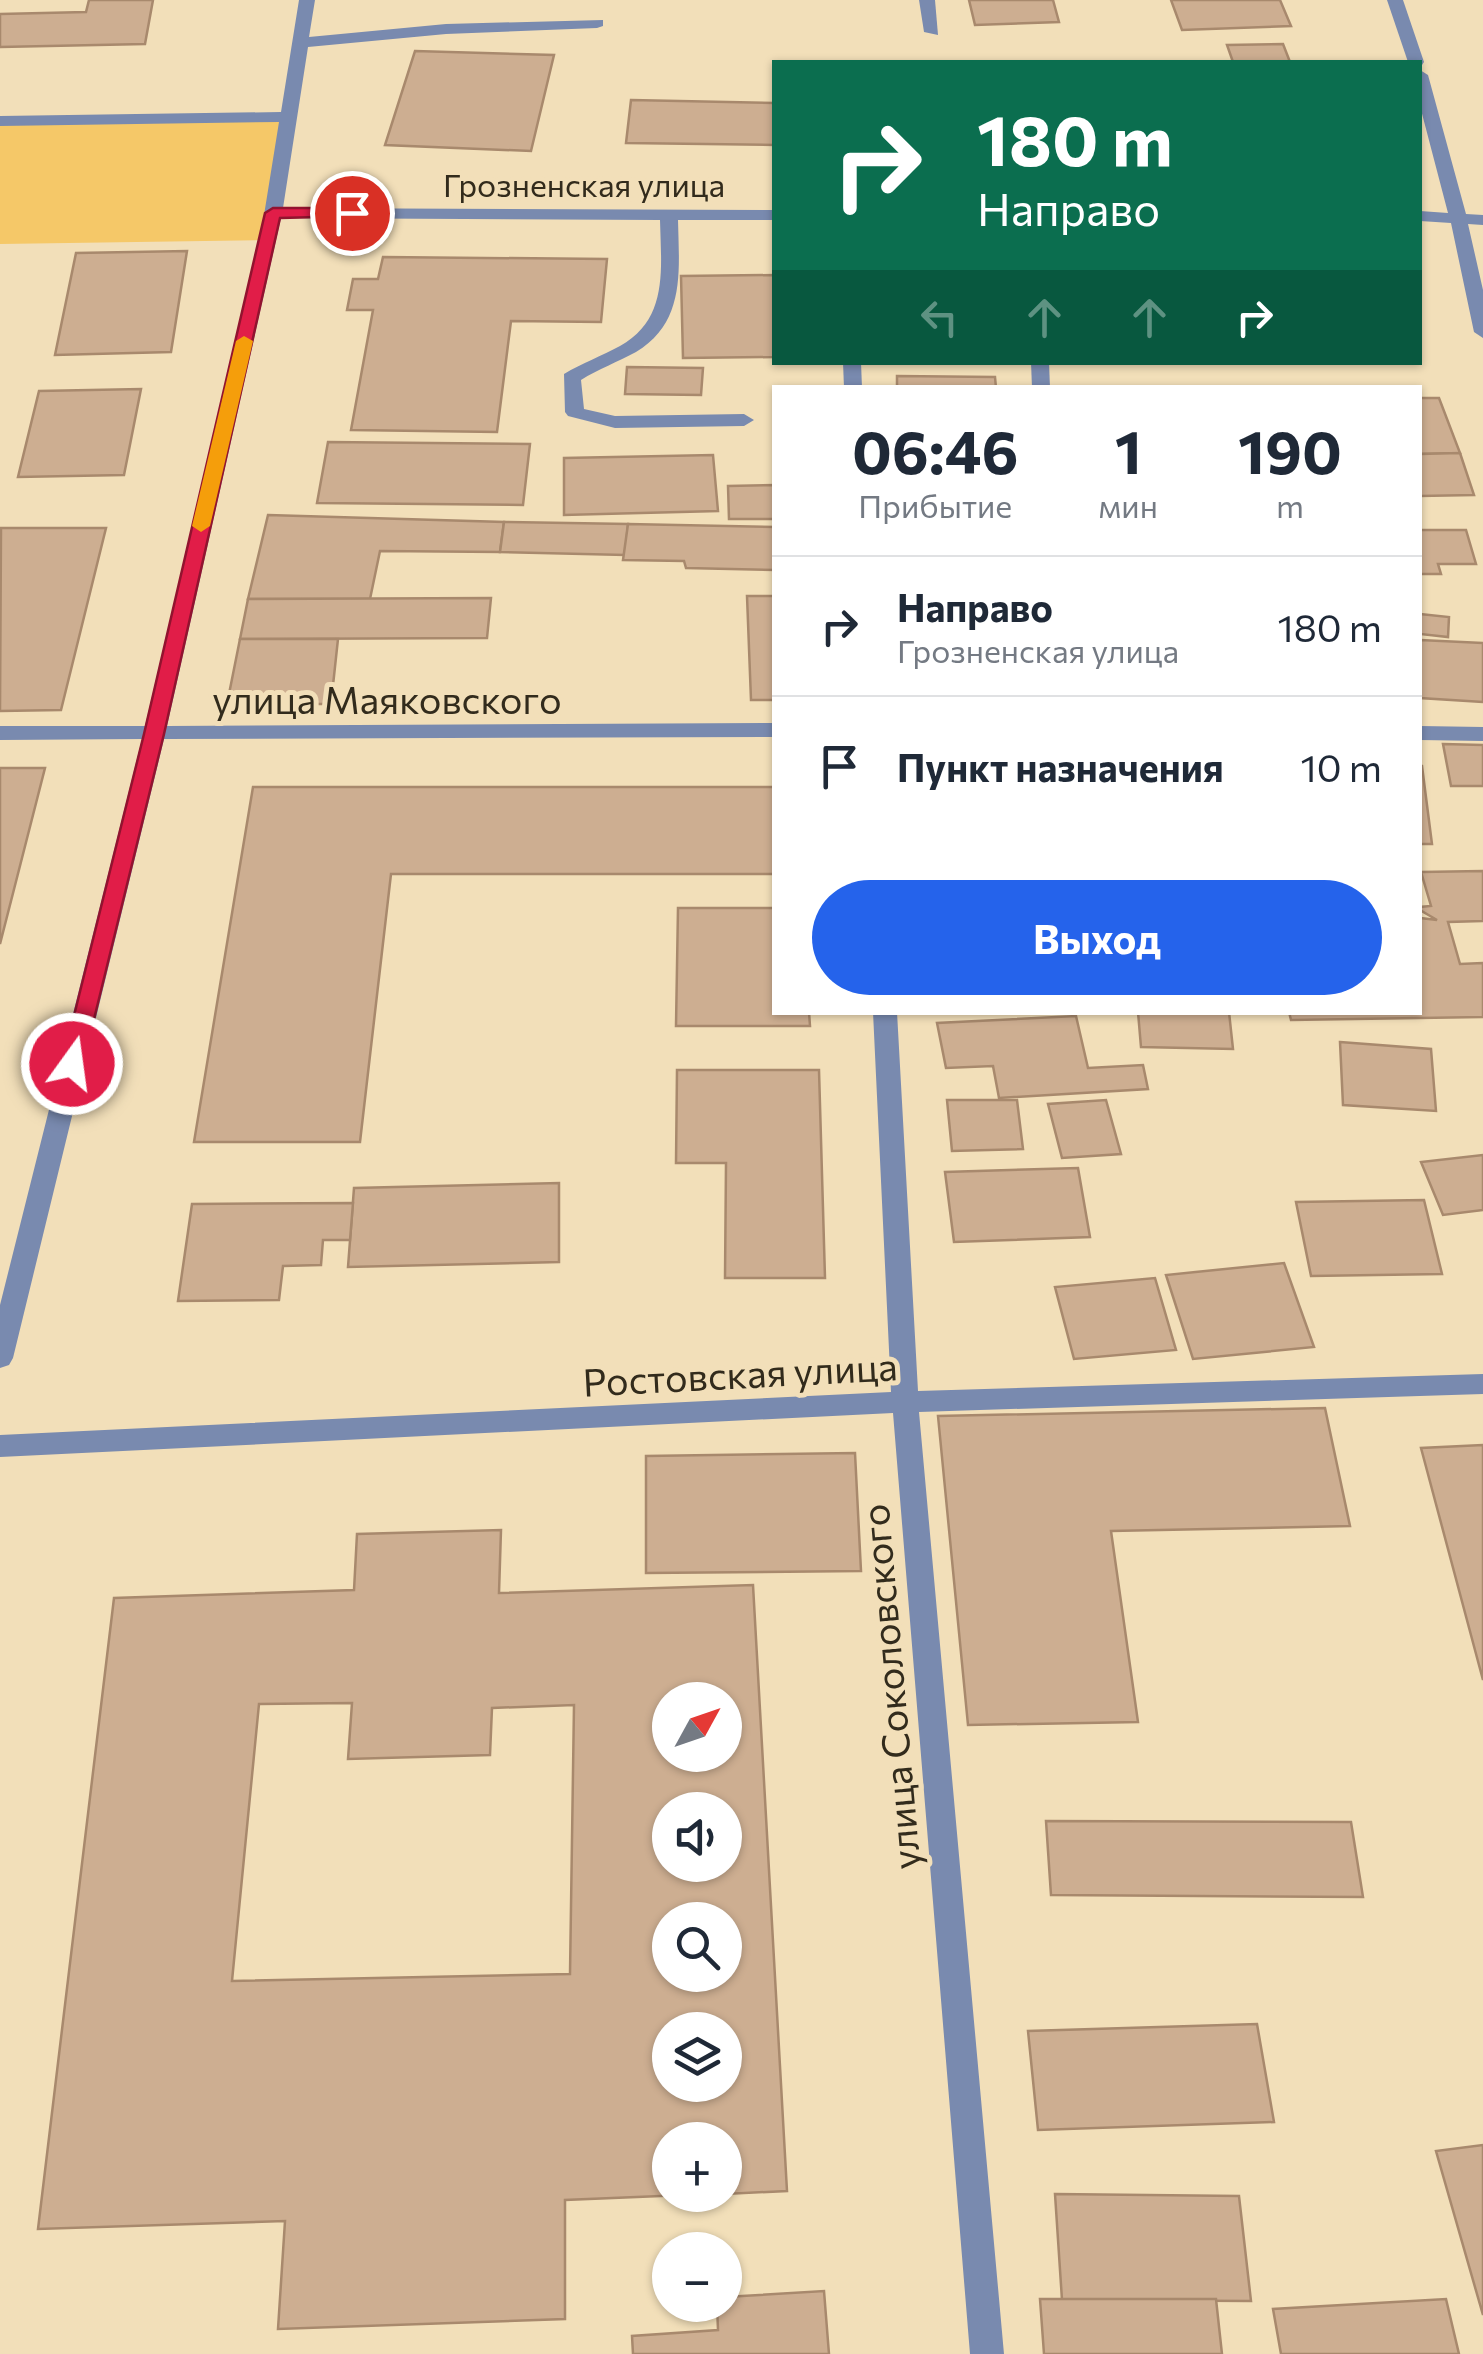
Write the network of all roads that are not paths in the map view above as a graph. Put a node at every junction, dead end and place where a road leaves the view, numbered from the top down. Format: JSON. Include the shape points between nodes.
{"nodes":[{"id":1,"x":307,"y":0,"type":"edge"},
{"id":2,"x":927,"y":0,"type":"edge"},
{"id":3,"x":1394,"y":0,"type":"edge"},
{"id":4,"x":597,"y":23,"type":"dead end"},
{"id":5,"x":932,"y":32,"type":"dead end"},
{"id":6,"x":299,"y":43,"type":"junction"},
{"id":7,"x":1415,"y":60,"type":"edge"},
{"id":8,"x":1422,"y":83,"type":"edge"},
{"id":9,"x":287,"y":117,"type":"junction"},
{"id":10,"x":0,"y":121,"type":"edge"},
{"id":11,"x":273,"y":213,"type":"junction"},
{"id":12,"x":670,"y":215,"type":"junction"},
{"id":13,"x":772,"y":215,"type":"edge"},
{"id":14,"x":1422,"y":216,"type":"edge"},
{"id":15,"x":1458,"y":218,"type":"junction"},
{"id":16,"x":1483,"y":220,"type":"edge"},
{"id":17,"x":1483,"y":332,"type":"edge"},
{"id":18,"x":744,"y":420,"type":"dead end"},
{"id":19,"x":772,"y":730,"type":"edge"},
{"id":20,"x":0,"y":733,"type":"edge"},
{"id":21,"x":1422,"y":733,"type":"edge"},
{"id":22,"x":154,"y":734,"type":"junction"},
{"id":23,"x":1483,"y":734,"type":"edge"},
{"id":24,"x":885,"y":1015,"type":"edge"},
{"id":25,"x":0,"y":1358,"type":"edge"},
{"id":26,"x":1483,"y":1384,"type":"edge"},
{"id":27,"x":905,"y":1402,"type":"junction"},
{"id":28,"x":0,"y":1446,"type":"edge"},
{"id":29,"x":987,"y":2354,"type":"edge"}],
"edges":[{"from":1,"to":6,"type":"street"},
{"from":2,"to":5,"type":"street"},
{"from":3,"to":7,"type":"street"},
{"from":4,"to":6,"type":"street"},
{"from":6,"to":9,"type":"street"},
{"from":8,"to":15,"type":"street"},
{"from":9,"to":10,"type":"street"},
{"from":9,"to":11,"type":"street"},
{"from":11,"to":12,"type":"street","name":"Грозненская улица"},
{"from":11,"to":22,"type":"street"},
{"from":12,"to":13,"type":"street","name":"Грозненская улица"},
{"from":12,"to":18,"type":"street","via":[[669,306],[653,333],[572,378],[575,412],[614,422]]},
{"from":14,"to":15,"type":"street"},
{"from":15,"to":16,"type":"street"},
{"from":15,"to":17,"type":"street"},
{"from":19,"to":22,"type":"street","name":"улица Маяковского"},
{"from":20,"to":22,"type":"street","name":"улица Маяковского"},
{"from":21,"to":23,"type":"street"},
{"from":22,"to":25,"type":"street"},
{"from":24,"to":27,"type":"street","name":"улица Соколовского"},
{"from":26,"to":27,"type":"street","name":"Ростовская улица"},
{"from":27,"to":28,"type":"street","name":"Ростовская улица"},
{"from":27,"to":29,"type":"street","name":"улица Соколовского"}]}
